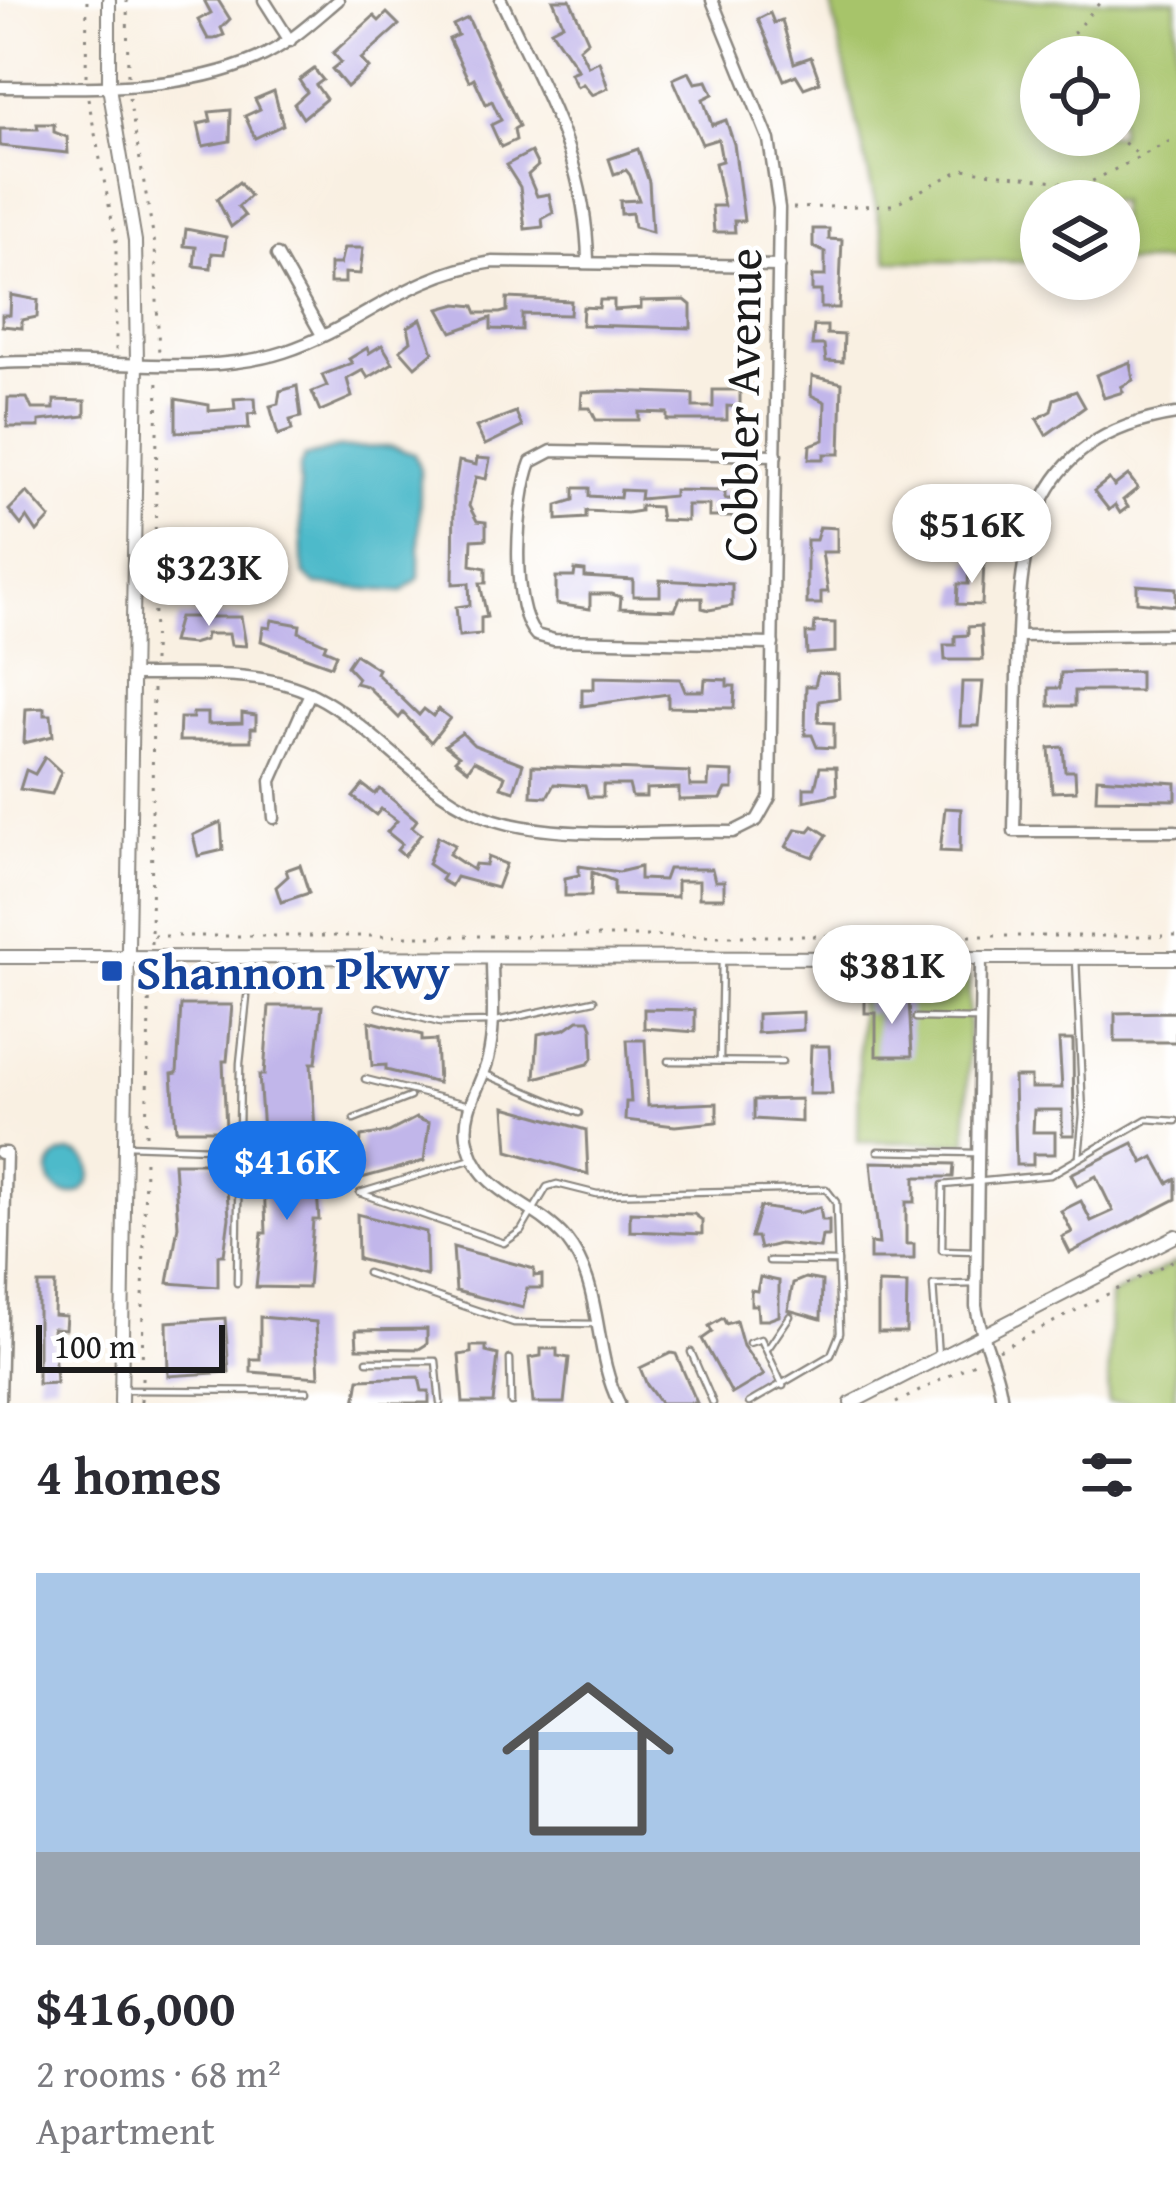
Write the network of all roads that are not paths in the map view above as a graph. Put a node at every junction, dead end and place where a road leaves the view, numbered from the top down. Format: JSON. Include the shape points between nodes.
{"nodes":[{"id":1,"x":109,"y":0,"type":"edge"},
{"id":2,"x":264,"y":0,"type":"edge"},
{"id":3,"x":338,"y":0,"type":"edge"},
{"id":4,"x":501,"y":0,"type":"edge"},
{"id":5,"x":712,"y":0,"type":"edge"},
{"id":6,"x":290,"y":41,"type":"junction"},
{"id":7,"x":0,"y":87,"type":"edge"},
{"id":8,"x":109,"y":87,"type":"junction"},
{"id":9,"x":277,"y":255,"type":"dead end"},
{"id":10,"x":588,"y":262,"type":"junction"},
{"id":11,"x":779,"y":266,"type":"junction"},
{"id":12,"x":322,"y":334,"type":"junction"},
{"id":13,"x":137,"y":362,"type":"junction"},
{"id":14,"x":0,"y":363,"type":"edge"},
{"id":15,"x":1176,"y":414,"type":"edge"},
{"id":16,"x":776,"y":455,"type":"junction"},
{"id":17,"x":1176,"y":634,"type":"edge"},
{"id":18,"x":1018,"y":636,"type":"junction"},
{"id":19,"x":773,"y":644,"type":"junction"},
{"id":20,"x":133,"y":675,"type":"junction"},
{"id":21,"x":310,"y":693,"type":"junction"},
{"id":22,"x":274,"y":818,"type":"dead end"},
{"id":23,"x":1176,"y":831,"type":"edge"},
{"id":24,"x":0,"y":957,"type":"edge"},
{"id":25,"x":130,"y":958,"type":"junction"},
{"id":26,"x":492,"y":958,"type":"junction"},
{"id":27,"x":722,"y":958,"type":"junction"},
{"id":28,"x":981,"y":958,"type":"junction"},
{"id":29,"x":1076,"y":958,"type":"junction"},
{"id":30,"x":1176,"y":958,"type":"edge"},
{"id":31,"x":247,"y":998,"type":"dead end"},
{"id":32,"x":594,"y":1000,"type":"dead end"},
{"id":33,"x":379,"y":1006,"type":"dead end"},
{"id":34,"x":916,"y":1018,"type":"dead end"},
{"id":35,"x":980,"y":1019,"type":"junction"},
{"id":36,"x":492,"y":1022,"type":"junction"},
{"id":37,"x":668,"y":1061,"type":"dead end"},
{"id":38,"x":782,"y":1062,"type":"dead end"},
{"id":39,"x":720,"y":1063,"type":"junction"},
{"id":40,"x":483,"y":1073,"type":"junction"},
{"id":41,"x":365,"y":1078,"type":"dead end"},
{"id":42,"x":414,"y":1095,"type":"junction"},
{"id":43,"x":470,"y":1105,"type":"junction"},
{"id":44,"x":579,"y":1113,"type":"dead end"},
{"id":45,"x":354,"y":1119,"type":"dead end"},
{"id":46,"x":1176,"y":1121,"type":"edge"},
{"id":47,"x":126,"y":1145,"type":"junction"},
{"id":48,"x":241,"y":1149,"type":"junction"},
{"id":49,"x":878,"y":1150,"type":"dead end"},
{"id":50,"x":3,"y":1153,"type":"edge"},
{"id":51,"x":978,"y":1153,"type":"junction"},
{"id":52,"x":1079,"y":1156,"type":"junction"},
{"id":53,"x":474,"y":1159,"type":"junction"},
{"id":54,"x":978,"y":1180,"type":"junction"},
{"id":55,"x":535,"y":1211,"type":"junction"},
{"id":56,"x":1176,"y":1236,"type":"edge"},
{"id":57,"x":976,"y":1252,"type":"junction"},
{"id":58,"x":769,"y":1261,"type":"dead end"},
{"id":59,"x":838,"y":1262,"type":"junction"},
{"id":60,"x":367,"y":1273,"type":"dead end"},
{"id":61,"x":237,"y":1283,"type":"dead end"},
{"id":62,"x":976,"y":1284,"type":"junction"},
{"id":63,"x":790,"y":1316,"type":"dead end"},
{"id":64,"x":597,"y":1324,"type":"junction"},
{"id":65,"x":980,"y":1337,"type":"junction"},
{"id":66,"x":749,"y":1343,"type":"dead end"},
{"id":67,"x":770,"y":1347,"type":"junction"},
{"id":68,"x":691,"y":1352,"type":"dead end"},
{"id":69,"x":938,"y":1358,"type":"junction"},
{"id":70,"x":511,"y":1359,"type":"dead end"},
{"id":71,"x":368,"y":1361,"type":"dead end"},
{"id":72,"x":783,"y":1386,"type":"junction"},
{"id":73,"x":308,"y":1391,"type":"dead end"},
{"id":74,"x":121,"y":1397,"type":"edge"},
{"id":75,"x":0,"y":1400,"type":"edge"},
{"id":76,"x":440,"y":1403,"type":"edge"},
{"id":77,"x":512,"y":1403,"type":"edge"},
{"id":78,"x":619,"y":1403,"type":"edge"},
{"id":79,"x":713,"y":1403,"type":"edge"},
{"id":80,"x":749,"y":1403,"type":"edge"},
{"id":81,"x":851,"y":1403,"type":"edge"},
{"id":82,"x":1002,"y":1403,"type":"edge"}],
"edges":[{"from":1,"to":8,"type":"street"},
{"from":2,"to":6,"type":"street"},
{"from":3,"to":6,"type":"street"},
{"from":4,"to":10,"type":"street","via":[[578,166]]},
{"from":5,"to":11,"type":"street","name":"Cobbler Avenue","via":[[770,140]]},
{"from":6,"to":8,"type":"street","via":[[220,72]]},
{"from":7,"to":8,"type":"street"},
{"from":8,"to":13,"type":"street","via":[[135,242]]},
{"from":9,"to":12,"type":"street"},
{"from":10,"to":11,"type":"street"},
{"from":10,"to":12,"type":"street","via":[[451,268]]},
{"from":11,"to":16,"type":"street","name":"Cobbler Avenue"},
{"from":12,"to":13,"type":"street","via":[[247,361]]},
{"from":13,"to":14,"type":"street"},
{"from":13,"to":20,"type":"street"},
{"from":15,"to":18,"type":"street","via":[[1143,419],[1086,448],[1042,499],[1021,556]]},
{"from":16,"to":19,"type":"street","name":"Cobbler Avenue"},
{"from":16,"to":19,"type":"street","via":[[552,451],[531,462],[522,485],[520,608],[536,634],[554,640]]},
{"from":17,"to":18,"type":"street"},
{"from":18,"to":23,"type":"street","via":[[1015,831]]},
{"from":19,"to":21,"type":"street","name":"Cobbler Avenue","via":[[770,796],[757,820],[733,832],[494,820],[452,799]]},
{"from":20,"to":21,"type":"street","via":[[257,678]]},
{"from":20,"to":25,"type":"street"},
{"from":21,"to":22,"type":"street","via":[[271,781]]},
{"from":24,"to":25,"type":"street"},
{"from":25,"to":26,"type":"street"},
{"from":25,"to":47,"type":"street"},
{"from":26,"to":27,"type":"street"},
{"from":26,"to":36,"type":"street"},
{"from":27,"to":28,"type":"street"},
{"from":27,"to":39,"type":"lane"},
{"from":28,"to":29,"type":"street"},
{"from":28,"to":35,"type":"street"},
{"from":29,"to":30,"type":"street"},
{"from":29,"to":52,"type":"lane"},
{"from":31,"to":48,"type":"lane"},
{"from":32,"to":36,"type":"lane"},
{"from":33,"to":36,"type":"lane","via":[[440,1023]]},
{"from":34,"to":35,"type":"lane"},
{"from":35,"to":51,"type":"street"},
{"from":36,"to":40,"type":"street"},
{"from":37,"to":39,"type":"lane"},
{"from":38,"to":39,"type":"lane"},
{"from":40,"to":43,"type":"street"},
{"from":40,"to":44,"type":"lane"},
{"from":41,"to":42,"type":"lane"},
{"from":42,"to":43,"type":"lane"},
{"from":42,"to":45,"type":"lane"},
{"from":43,"to":53,"type":"street"},
{"from":46,"to":52,"type":"lane","via":[[1147,1119]]},
{"from":47,"to":48,"type":"lane"},
{"from":47,"to":74,"type":"street"},
{"from":48,"to":61,"type":"lane"},
{"from":49,"to":51,"type":"lane"},
{"from":50,"to":75,"type":"street"},
{"from":51,"to":54,"type":"street"},
{"from":52,"to":54,"type":"lane","via":[[1050,1175]]},
{"from":53,"to":55,"type":"street","via":[[501,1193]]},
{"from":53,"to":55,"type":"lane","via":[[360,1193],[505,1243]]},
{"from":54,"to":57,"type":"street"},
{"from":54,"to":57,"type":"lane","via":[[943,1185],[942,1250]]},
{"from":55,"to":59,"type":"lane","via":[[557,1184],[597,1194],[826,1189],[836,1202]]},
{"from":55,"to":64,"type":"street","via":[[577,1255]]},
{"from":56,"to":65,"type":"street"},
{"from":57,"to":62,"type":"street"},
{"from":58,"to":59,"type":"lane"},
{"from":59,"to":72,"type":"lane","via":[[840,1333],[831,1355]]},
{"from":60,"to":64,"type":"lane","via":[[514,1323]]},
{"from":62,"to":65,"type":"street"},
{"from":62,"to":69,"type":"lane","via":[[933,1286]]},
{"from":63,"to":67,"type":"lane"},
{"from":64,"to":78,"type":"street"},
{"from":65,"to":69,"type":"street"},
{"from":65,"to":82,"type":"street"},
{"from":66,"to":67,"type":"lane","via":[[761,1339]]},
{"from":67,"to":72,"type":"lane"},
{"from":68,"to":79,"type":"lane"},
{"from":69,"to":81,"type":"street"},
{"from":70,"to":77,"type":"lane"},
{"from":71,"to":76,"type":"lane","via":[[436,1361]]},
{"from":72,"to":80,"type":"lane"},
{"from":73,"to":74,"type":"lane"}]}
